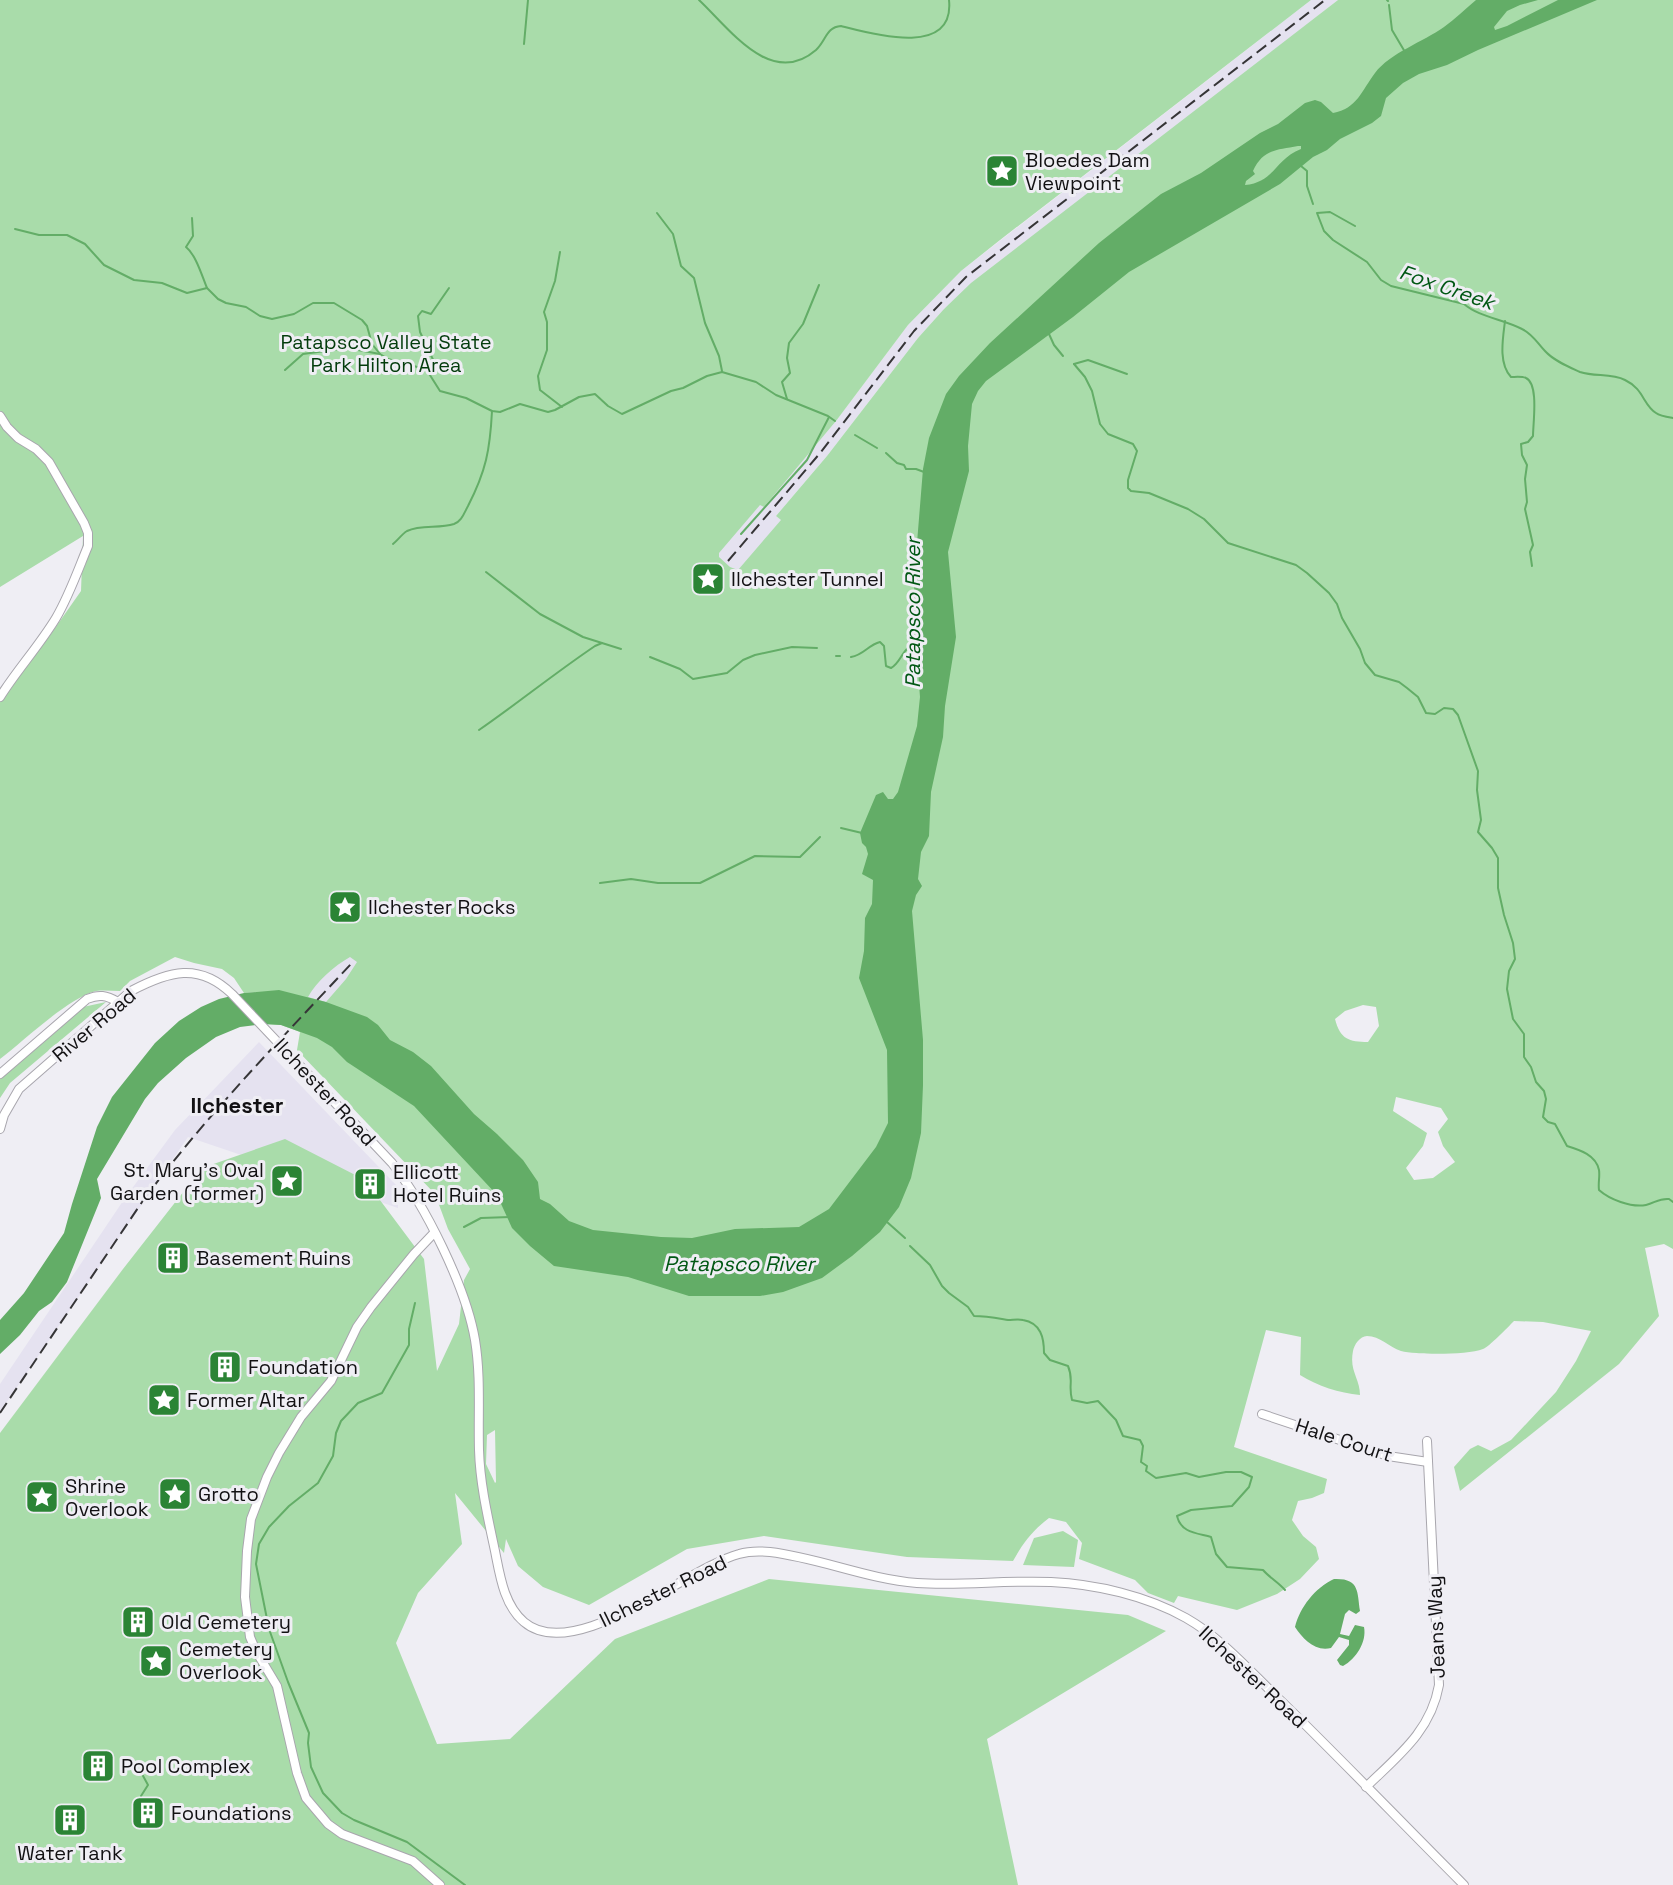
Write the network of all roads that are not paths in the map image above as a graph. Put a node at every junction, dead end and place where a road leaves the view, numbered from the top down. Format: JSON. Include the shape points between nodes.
{"nodes":[{"id":1,"x":0,"y":416,"type":"edge"},
{"id":2,"x":0,"y":697,"type":"edge"},
{"id":3,"x":219,"y":982,"type":"joint"},
{"id":4,"x":118,"y":1002,"type":"junction"},
{"id":5,"x":0,"y":1074,"type":"edge"},
{"id":6,"x":0,"y":1129,"type":"edge"},
{"id":7,"x":434,"y":1233,"type":"junction"},
{"id":8,"x":1262,"y":1414,"type":"dead end"},
{"id":9,"x":1427,"y":1441,"type":"dead end"},
{"id":10,"x":1428,"y":1462,"type":"junction"},
{"id":11,"x":1366,"y":1787,"type":"junction"},
{"id":12,"x":440,"y":1885,"type":"edge"},
{"id":13,"x":1464,"y":1885,"type":"edge"}],
"edges":[{"from":1,"to":2,"type":"street","via":[[7,428],[49,462],[88,533],[88,546],[57,617]]},
{"from":3,"to":4,"type":"street","name":"River Road","via":[[202,974],[175,974],[146,983]]},
{"from":3,"to":7,"type":"street","name":"Ilchester Road","via":[[392,1163],[410,1186]]},
{"from":4,"to":5,"type":"street","via":[[104,995],[87,999]]},
{"from":4,"to":6,"type":"street","name":"River Road","via":[[19,1089]]},
{"from":7,"to":11,"type":"street","name":"Ilchester Road","via":[[467,1308],[475,1339],[481,1480],[501,1581],[515,1613],[533,1629],[548,1634],[583,1629],[725,1559],[753,1552],[916,1582],[1082,1585],[1164,1608],[1209,1634]]},
{"from":7,"to":12,"type":"street","via":[[371,1307],[357,1327],[332,1381],[301,1418],[279,1453],[251,1519],[245,1597],[250,1637],[277,1686],[306,1798],[342,1834],[413,1861]]},
{"from":8,"to":10,"type":"street","name":"Hale Court","via":[[1388,1456]]},
{"from":9,"to":10,"type":"street","name":"Jeans Way"},
{"from":10,"to":11,"type":"street","name":"Jeans Way","via":[[1437,1696],[1416,1737]]},
{"from":11,"to":13,"type":"street","name":"Ilchester Road"}]}
